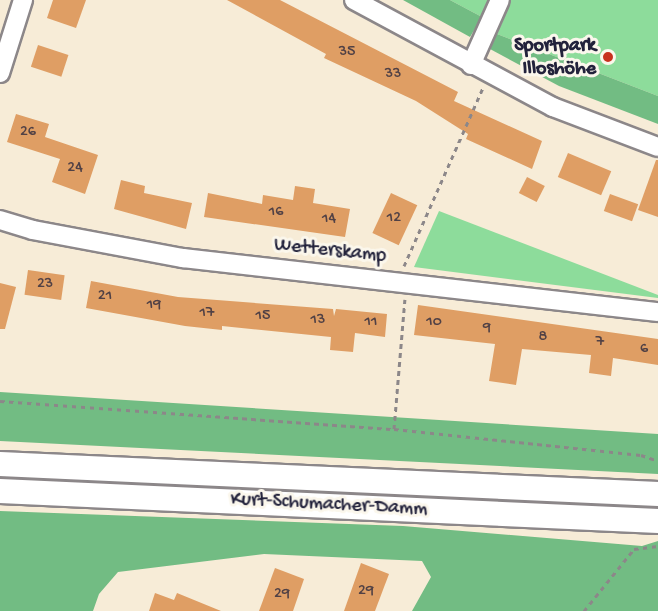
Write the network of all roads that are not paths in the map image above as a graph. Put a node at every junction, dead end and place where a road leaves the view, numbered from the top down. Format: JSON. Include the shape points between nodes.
{"nodes":[{"id":1,"x":23,"y":0,"type":"edge"},
{"id":2,"x":354,"y":0,"type":"edge"},
{"id":3,"x":500,"y":0,"type":"edge"},
{"id":4,"x":471,"y":65,"type":"junction"},
{"id":5,"x":0,"y":73,"type":"edge"},
{"id":6,"x":658,"y":147,"type":"edge"},
{"id":7,"x":0,"y":220,"type":"edge"},
{"id":8,"x":658,"y":312,"type":"edge"},
{"id":9,"x":0,"y":464,"type":"edge"},
{"id":10,"x":0,"y":491,"type":"edge"},
{"id":11,"x":658,"y":494,"type":"edge"},
{"id":12,"x":658,"y":521,"type":"edge"}],
"edges":[{"from":1,"to":5,"type":"street"},
{"from":2,"to":4,"type":"street"},
{"from":3,"to":4,"type":"street"},
{"from":4,"to":6,"type":"street","via":[[552,108]]},
{"from":7,"to":8,"type":"street","name":"Wetterskamp","via":[[33,230],[183,258]]},
{"from":9,"to":11,"type":"main road","name":"Kurt-Schumacher-Damm"},
{"from":10,"to":12,"type":"main road","name":"Kurt-Schumacher-Damm"}]}
